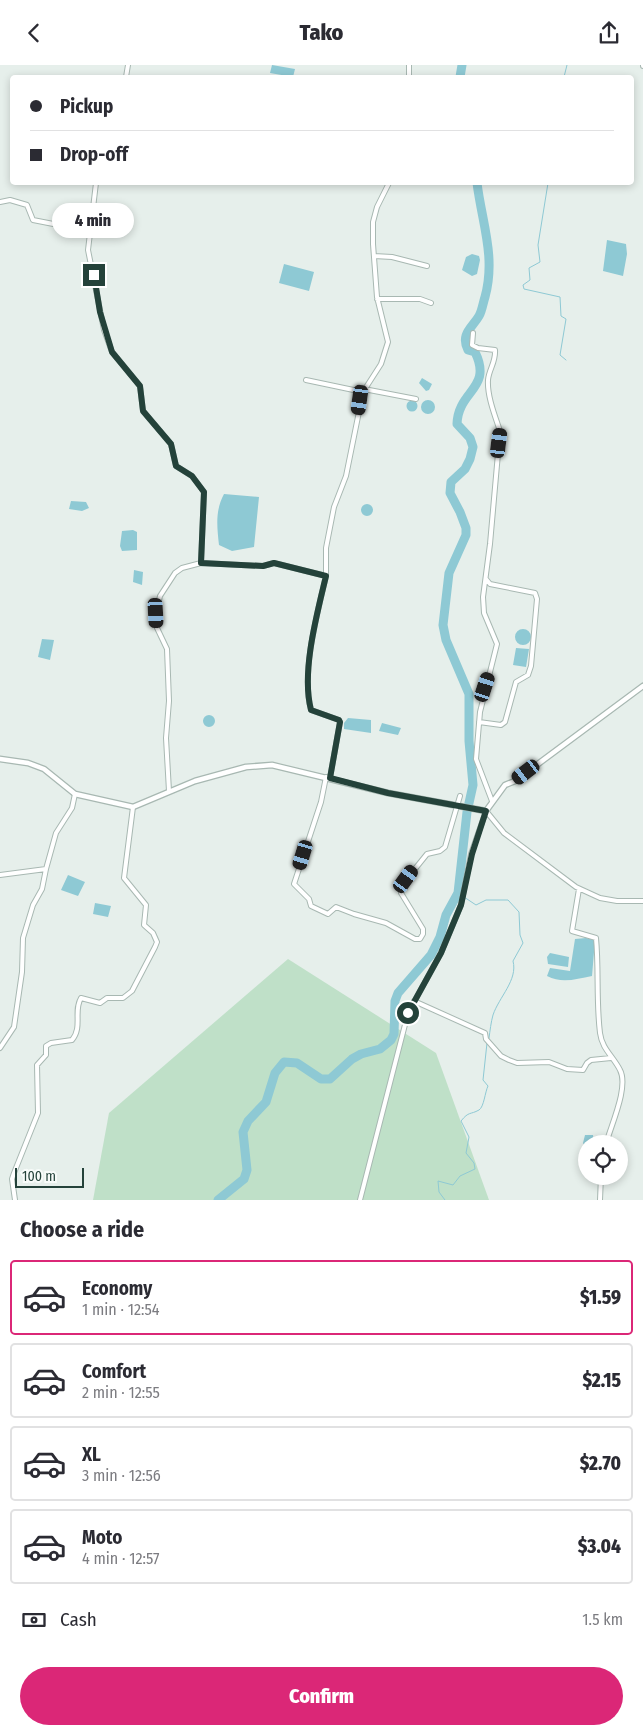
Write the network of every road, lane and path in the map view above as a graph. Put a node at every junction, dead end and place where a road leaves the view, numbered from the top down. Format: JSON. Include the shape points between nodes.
{"nodes":[{"id":1,"x":96,"y":185,"type":"edge"},
{"id":2,"x":388,"y":185,"type":"edge"},
{"id":3,"x":0,"y":202,"type":"edge"},
{"id":4,"x":89,"y":231,"type":"junction"},
{"id":5,"x":374,"y":256,"type":"junction"},
{"id":6,"x":427,"y":266,"type":"dead end"},
{"id":7,"x":377,"y":299,"type":"junction"},
{"id":8,"x":430,"y":303,"type":"dead end"},
{"id":9,"x":473,"y":333,"type":"dead end"},
{"id":10,"x":306,"y":380,"type":"dead end"},
{"id":11,"x":363,"y":391,"type":"junction"},
{"id":12,"x":416,"y":399,"type":"dead end"},
{"id":13,"x":201,"y":563,"type":"junction"},
{"id":14,"x":326,"y":576,"type":"junction"},
{"id":15,"x":486,"y":579,"type":"junction"},
{"id":16,"x":643,"y":686,"type":"edge"},
{"id":17,"x":479,"y":722,"type":"junction"},
{"id":18,"x":0,"y":759,"type":"edge"},
{"id":19,"x":328,"y":778,"type":"junction"},
{"id":20,"x":169,"y":791,"type":"junction"},
{"id":21,"x":75,"y":794,"type":"junction"},
{"id":22,"x":460,"y":796,"type":"dead end"},
{"id":23,"x":492,"y":801,"type":"junction"},
{"id":24,"x":462,"y":806,"type":"junction"},
{"id":25,"x":133,"y":807,"type":"junction"},
{"id":26,"x":486,"y":811,"type":"junction"},
{"id":27,"x":46,"y":869,"type":"junction"},
{"id":28,"x":0,"y":875,"type":"edge"},
{"id":29,"x":579,"y":889,"type":"junction"},
{"id":30,"x":643,"y":901,"type":"edge"},
{"id":31,"x":414,"y":1001,"type":"junction"},
{"id":32,"x":0,"y":1048,"type":"edge"},
{"id":33,"x":611,"y":1058,"type":"junction"},
{"id":34,"x":609,"y":1135,"type":"edge"},
{"id":35,"x":601,"y":1185,"type":"edge"},
{"id":36,"x":15,"y":1200,"type":"edge"},
{"id":37,"x":360,"y":1200,"type":"edge"},
{"id":38,"x":600,"y":1200,"type":"edge"}],
"edges":[{"from":1,"to":4,"type":"street"},
{"from":2,"to":5,"type":"street","via":[[373,222]]},
{"from":3,"to":4,"type":"street","via":[[10,200],[27,205],[33,220]]},
{"from":4,"to":13,"type":"street","via":[[88,250],[100,312],[112,352],[140,386],[143,411],[171,444],[176,466],[192,476],[204,492]]},
{"from":5,"to":6,"type":"street"},
{"from":5,"to":7,"type":"street"},
{"from":7,"to":8,"type":"street","via":[[420,299]]},
{"from":7,"to":11,"type":"street","via":[[388,343],[381,364]]},
{"from":9,"to":15,"type":"street","via":[[472,345],[495,350],[496,359],[488,380],[500,431]]},
{"from":10,"to":11,"type":"street"},
{"from":11,"to":12,"type":"street"},
{"from":11,"to":14,"type":"street","via":[[346,476],[334,507],[326,548]]},
{"from":13,"to":14,"type":"street","via":[[263,566],[274,563]]},
{"from":13,"to":20,"type":"street","via":[[175,573],[160,596],[156,613],[157,628],[166,649],[170,701],[166,737]]},
{"from":14,"to":19,"type":"street","via":[[315,625],[308,688],[311,710],[340,722]]},
{"from":15,"to":17,"type":"street","via":[[484,613],[497,643]]},
{"from":15,"to":17,"type":"street","via":[[490,584],[535,593],[537,599],[528,675],[516,683],[502,725]]},
{"from":16,"to":23,"type":"street","via":[[515,781],[505,785]]},
{"from":17,"to":23,"type":"street","via":[[476,759]]},
{"from":18,"to":21,"type":"street","via":[[44,769]]},
{"from":19,"to":20,"type":"street","via":[[272,765],[246,767]]},
{"from":19,"to":24,"type":"street"},
{"from":19,"to":24,"type":"street","via":[[294,884],[318,910],[328,914],[336,907],[386,923],[414,939],[420,939],[423,929],[401,893],[402,885],[427,855],[445,847]]},
{"from":20,"to":25,"type":"street"},
{"from":21,"to":25,"type":"street"},
{"from":21,"to":27,"type":"street","via":[[72,808],[56,833]]},
{"from":22,"to":24,"type":"street"},
{"from":23,"to":26,"type":"street"},
{"from":24,"to":26,"type":"street"},
{"from":25,"to":36,"type":"street","via":[[124,878],[146,905],[144,925],[157,942],[132,991],[124,998],[107,998],[100,1003],[82,998],[78,1005],[75,1036],[46,1046],[46,1055],[37,1065],[37,1121],[12,1179]]},
{"from":26,"to":29,"type":"street","via":[[504,833]]},
{"from":26,"to":31,"type":"street","via":[[461,905],[441,953]]},
{"from":27,"to":28,"type":"street"},
{"from":27,"to":32,"type":"street","via":[[42,889],[33,905],[23,938],[14,1027]]},
{"from":29,"to":30,"type":"street","via":[[617,901]]},
{"from":29,"to":33,"type":"street","via":[[572,931],[596,937],[598,1021]]},
{"from":31,"to":33,"type":"street","via":[[485,1033],[486,1039],[502,1056],[517,1063],[548,1062],[567,1069],[583,1070],[591,1060]]},
{"from":31,"to":37,"type":"street","via":[[408,1013]]},
{"from":33,"to":34,"type":"street","via":[[620,1069],[622,1079]]},
{"from":35,"to":38,"type":"street"}]}
